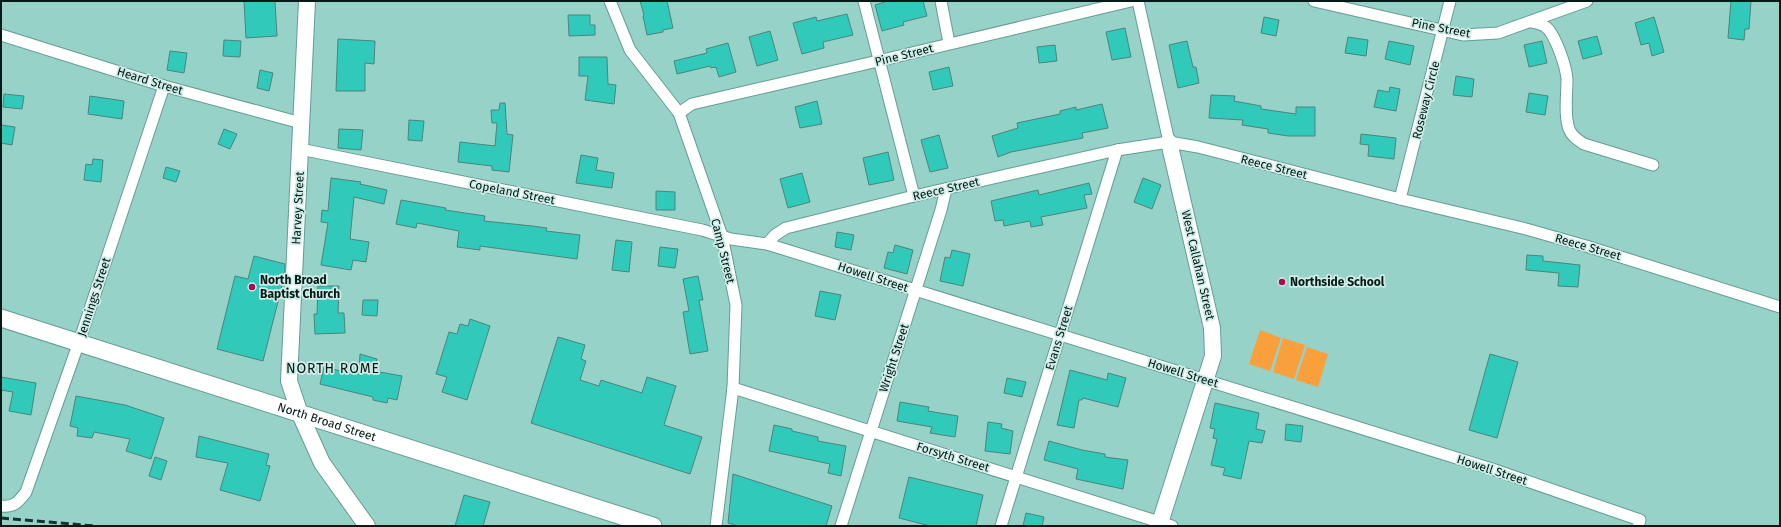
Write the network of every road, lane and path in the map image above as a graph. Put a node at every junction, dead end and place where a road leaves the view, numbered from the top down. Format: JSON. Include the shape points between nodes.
{"nodes":[{"id":1,"x":307,"y":1,"type":"edge"},
{"id":2,"x":610,"y":1,"type":"edge"},
{"id":3,"x":864,"y":1,"type":"edge"},
{"id":4,"x":941,"y":1,"type":"edge"},
{"id":5,"x":1131,"y":1,"type":"edge"},
{"id":6,"x":1138,"y":1,"type":"edge"},
{"id":7,"x":1314,"y":1,"type":"edge"},
{"id":8,"x":1450,"y":1,"type":"edge"},
{"id":9,"x":1587,"y":1,"type":"edge"},
{"id":10,"x":1532,"y":22,"type":"junction"},
{"id":11,"x":1444,"y":30,"type":"junction"},
{"id":12,"x":1,"y":35,"type":"edge"},
{"id":13,"x":949,"y":43,"type":"junction"},
{"id":14,"x":878,"y":61,"type":"junction"},
{"id":15,"x":164,"y":86,"type":"junction"},
{"id":16,"x":679,"y":113,"type":"junction"},
{"id":17,"x":301,"y":122,"type":"junction"},
{"id":18,"x":1169,"y":142,"type":"junction"},
{"id":19,"x":300,"y":149,"type":"junction"},
{"id":20,"x":1117,"y":150,"type":"junction"},
{"id":21,"x":1653,"y":165,"type":"dead end"},
{"id":22,"x":946,"y":189,"type":"junction"},
{"id":23,"x":914,"y":196,"type":"junction"},
{"id":24,"x":1400,"y":199,"type":"junction"},
{"id":25,"x":722,"y":236,"type":"junction"},
{"id":26,"x":767,"y":244,"type":"junction"},
{"id":27,"x":915,"y":291,"type":"junction"},
{"id":28,"x":1780,"y":307,"type":"edge"},
{"id":29,"x":1,"y":318,"type":"edge"},
{"id":30,"x":1059,"y":336,"type":"junction"},
{"id":31,"x":79,"y":342,"type":"junction"},
{"id":32,"x":1205,"y":380,"type":"junction"},
{"id":33,"x":733,"y":388,"type":"junction"},
{"id":34,"x":300,"y":414,"type":"junction"},
{"id":35,"x":870,"y":432,"type":"junction"},
{"id":36,"x":1017,"y":477,"type":"junction"},
{"id":37,"x":1,"y":506,"type":"edge"},
{"id":38,"x":1639,"y":523,"type":"edge"},
{"id":39,"x":1164,"y":525,"type":"edge"},
{"id":40,"x":367,"y":526,"type":"edge"},
{"id":41,"x":653,"y":526,"type":"edge"},
{"id":42,"x":716,"y":526,"type":"edge"},
{"id":43,"x":841,"y":526,"type":"edge"},
{"id":44,"x":1001,"y":526,"type":"edge"}],
"edges":[{"from":1,"to":17,"type":"street","name":"Harvey Street"},
{"from":2,"to":16,"type":"street","name":"Camp Street","via":[[630,50]]},
{"from":3,"to":14,"type":"street"},
{"from":4,"to":13,"type":"street"},
{"from":5,"to":13,"type":"street","name":"Pine Street"},
{"from":6,"to":18,"type":"street","name":"West Callahan Street"},
{"from":7,"to":11,"type":"street","name":"Pine Street"},
{"from":8,"to":11,"type":"street","name":"Roseway Circle"},
{"from":9,"to":10,"type":"street","name":"Pine Street"},
{"from":10,"to":11,"type":"street","name":"Pine Street","via":[[1484,35],[1463,35]]},
{"from":10,"to":21,"type":"street","via":[[1549,30],[1559,51],[1566,77],[1569,129],[1574,138],[1584,144]]},
{"from":11,"to":24,"type":"street","name":"Roseway Circle"},
{"from":12,"to":15,"type":"street","name":"Heard Street"},
{"from":13,"to":14,"type":"street","name":"Pine Street"},
{"from":14,"to":16,"type":"street","name":"Pine Street","via":[[692,104]]},
{"from":14,"to":23,"type":"street"},
{"from":15,"to":17,"type":"street","name":"Heard Street"},
{"from":15,"to":31,"type":"street","name":"Jennings Street"},
{"from":16,"to":25,"type":"street","name":"Camp Street"},
{"from":17,"to":19,"type":"street","name":"Harvey Street"},
{"from":18,"to":20,"type":"street","name":"Reece Street"},
{"from":18,"to":24,"type":"street","name":"Reece Street","via":[[1198,147]]},
{"from":18,"to":32,"type":"street","name":"West Callahan Street","via":[[1212,328],[1212,356]]},
{"from":19,"to":25,"type":"street","name":"Copeland Street"},
{"from":19,"to":34,"type":"street","name":"Harvey Street","via":[[289,380]]},
{"from":20,"to":22,"type":"street","name":"Reece Street"},
{"from":20,"to":30,"type":"street","name":"Evans Street"},
{"from":22,"to":23,"type":"street","name":"Reece Street"},
{"from":22,"to":27,"type":"street","name":"Wright Street"},
{"from":23,"to":26,"type":"street","name":"Reece Street","via":[[786,228]]},
{"from":24,"to":28,"type":"street","name":"Reece Street","via":[[1586,246]]},
{"from":25,"to":26,"type":"street","name":"Howell Street"},
{"from":25,"to":33,"type":"street","name":"Camp Street","via":[[736,305]]},
{"from":26,"to":27,"type":"street","name":"Howell Street"},
{"from":27,"to":30,"type":"street","name":"Howell Street"},
{"from":27,"to":35,"type":"street","name":"Wright Street"},
{"from":29,"to":31,"type":"main road","name":"North Broad Street"},
{"from":30,"to":32,"type":"street","name":"Howell Street"},
{"from":30,"to":36,"type":"street","name":"Evans Street"},
{"from":31,"to":34,"type":"main road","name":"North Broad Street"},
{"from":31,"to":37,"type":"street","name":"Jennings Street","via":[[26,492],[15,504]]},
{"from":32,"to":38,"type":"street","name":"Howell Street","via":[[1492,469]]},
{"from":32,"to":39,"type":"street","name":"West Callahan Street"},
{"from":33,"to":35,"type":"street","name":"Forsyth Street"},
{"from":33,"to":42,"type":"street","name":"Camp Street"},
{"from":34,"to":40,"type":"street","name":"Harvey Street","via":[[322,463]]},
{"from":34,"to":41,"type":"main road","name":"North Broad Street"},
{"from":35,"to":36,"type":"street","name":"Forsyth Street"},
{"from":35,"to":43,"type":"street","name":"Wright Street"},
{"from":36,"to":39,"type":"street","name":"Forsyth Street"},
{"from":36,"to":44,"type":"street","name":"Evans Street"}]}
